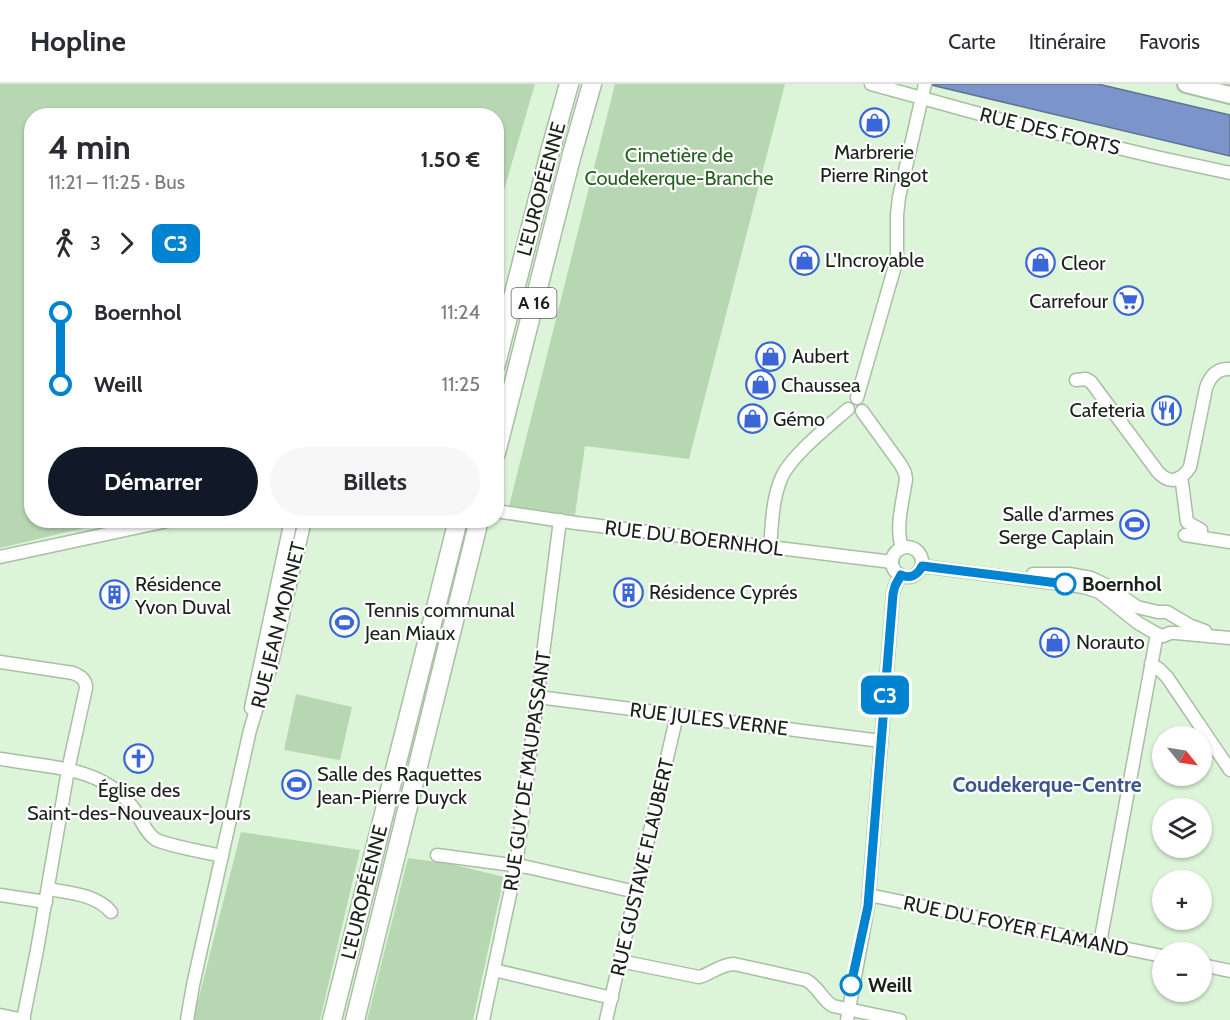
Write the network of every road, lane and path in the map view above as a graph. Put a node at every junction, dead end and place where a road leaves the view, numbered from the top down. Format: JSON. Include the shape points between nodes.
{"nodes":[{"id":1,"x":559,"y":84,"type":"edge"},
{"id":2,"x":569,"y":84,"type":"edge"},
{"id":3,"x":593,"y":84,"type":"edge"},
{"id":4,"x":871,"y":84,"type":"edge"},
{"id":5,"x":1186,"y":84,"type":"edge"},
{"id":6,"x":924,"y":89,"type":"edge"},
{"id":7,"x":1230,"y":95,"type":"edge"},
{"id":8,"x":1230,"y":173,"type":"edge"},
{"id":9,"x":526,"y":247,"type":"junction"},
{"id":10,"x":504,"y":333,"type":"edge"},
{"id":11,"x":1226,"y":369,"type":"edge"},
{"id":12,"x":1076,"y":380,"type":"dead end"},
{"id":13,"x":857,"y":398,"type":"junction"},
{"id":14,"x":848,"y":409,"type":"junction"},
{"id":15,"x":862,"y":411,"type":"junction"},
{"id":16,"x":504,"y":422,"type":"edge"},
{"id":17,"x":1179,"y":478,"type":"junction"},
{"id":18,"x":504,"y":512,"type":"edge"},
{"id":19,"x":560,"y":520,"type":"junction"},
{"id":20,"x":134,"y":528,"type":"edge"},
{"id":21,"x":289,"y":528,"type":"edge"},
{"id":22,"x":303,"y":528,"type":"edge"},
{"id":23,"x":456,"y":528,"type":"edge"},
{"id":24,"x":477,"y":528,"type":"edge"},
{"id":25,"x":1185,"y":536,"type":"dead end"},
{"id":26,"x":1200,"y":537,"type":"junction"},
{"id":27,"x":1230,"y":542,"type":"edge"},
{"id":28,"x":770,"y":548,"type":"junction"},
{"id":29,"x":902,"y":548,"type":"junction"},
{"id":30,"x":0,"y":557,"type":"edge"},
{"id":31,"x":892,"y":562,"type":"junction"},
{"id":32,"x":922,"y":566,"type":"junction"},
{"id":33,"x":987,"y":574,"type":"junction"},
{"id":34,"x":901,"y":575,"type":"junction"},
{"id":35,"x":1158,"y":612,"type":"junction"},
{"id":36,"x":1173,"y":617,"type":"junction"},
{"id":37,"x":1156,"y":633,"type":"junction"},
{"id":38,"x":1170,"y":633,"type":"junction"},
{"id":39,"x":1230,"y":637,"type":"edge"},
{"id":40,"x":0,"y":662,"type":"edge"},
{"id":41,"x":1151,"y":664,"type":"junction"},
{"id":42,"x":538,"y":697,"type":"junction"},
{"id":43,"x":677,"y":715,"type":"junction"},
{"id":44,"x":250,"y":730,"type":"junction"},
{"id":45,"x":881,"y":741,"type":"junction"},
{"id":46,"x":0,"y":759,"type":"edge"},
{"id":47,"x":68,"y":770,"type":"junction"},
{"id":48,"x":1230,"y":770,"type":"edge"},
{"id":49,"x":437,"y":855,"type":"dead end"},
{"id":50,"x":222,"y":856,"type":"junction"},
{"id":51,"x":516,"y":866,"type":"junction"},
{"id":52,"x":48,"y":889,"type":"junction"},
{"id":53,"x":636,"y":892,"type":"junction"},
{"id":54,"x":0,"y":895,"type":"edge"},
{"id":55,"x":869,"y":895,"type":"junction"},
{"id":56,"x":46,"y":902,"type":"junction"},
{"id":57,"x":111,"y":912,"type":"dead end"},
{"id":58,"x":1100,"y":943,"type":"junction"},
{"id":59,"x":1152,"y":954,"type":"edge"},
{"id":60,"x":620,"y":962,"type":"junction"},
{"id":61,"x":1212,"y":967,"type":"edge"},
{"id":62,"x":494,"y":970,"type":"junction"},
{"id":63,"x":1230,"y":971,"type":"edge"},
{"id":64,"x":193,"y":985,"type":"junction"},
{"id":65,"x":612,"y":998,"type":"junction"},
{"id":66,"x":845,"y":1014,"type":"edge"},
{"id":67,"x":0,"y":1015,"type":"edge"},
{"id":68,"x":23,"y":1020,"type":"edge"},
{"id":69,"x":182,"y":1020,"type":"edge"},
{"id":70,"x":187,"y":1020,"type":"edge"},
{"id":71,"x":332,"y":1020,"type":"edge"},
{"id":72,"x":355,"y":1020,"type":"edge"},
{"id":73,"x":483,"y":1020,"type":"edge"},
{"id":74,"x":606,"y":1020,"type":"edge"},
{"id":75,"x":900,"y":1020,"type":"edge"}],
"edges":[{"from":1,"to":9,"type":"highway"},
{"from":2,"to":9,"type":"highway","name":"L'EUROPÉENNE","number":"A 16"},
{"from":3,"to":16,"type":"highway","name":"L'EUROPÉENNE","number":"A 16"},
{"from":4,"to":6,"type":"street","name":"RUE DES FORTS"},
{"from":5,"to":7,"type":"main road"},
{"from":6,"to":8,"type":"street","name":"RUE DES FORTS","via":[[1009,122]]},
{"from":6,"to":13,"type":"street","via":[[899,197],[897,262]]},
{"from":9,"to":10,"type":"highway","name":"L'EUROPÉENNE","number":"A 16"},
{"from":11,"to":17,"type":"street","via":[[1213,375],[1207,384],[1191,464]]},
{"from":12,"to":17,"type":"street","via":[[1091,382],[1160,474],[1169,480]]},
{"from":13,"to":14,"type":"street","via":[[850,400]]},
{"from":13,"to":15,"type":"street","via":[[864,403]]},
{"from":14,"to":15,"type":"street","via":[[855,414]]},
{"from":14,"to":28,"type":"street","via":[[798,454],[784,472],[777,493]]},
{"from":15,"to":29,"type":"street","via":[[905,473],[899,531]]},
{"from":17,"to":26,"type":"street","via":[[1187,522],[1201,530]]},
{"from":18,"to":19,"type":"street","name":"RUE DU BOERNHOL"},
{"from":19,"to":28,"type":"street","name":"RUE DU BOERNHOL"},
{"from":19,"to":42,"type":"street","name":"RUE GUY DE MAUPASSANT"},
{"from":20,"to":30,"type":"street"},
{"from":21,"to":44,"type":"street","name":"RUE JEAN MONNET","via":[[252,699]]},
{"from":22,"to":44,"type":"street","name":"RUE JEAN MONNET","via":[[271,667]]},
{"from":23,"to":71,"type":"highway","name":"L'EUROPÉENNE"},
{"from":24,"to":72,"type":"highway","name":"L'EUROPÉENNE"},
{"from":25,"to":26,"type":"street"},
{"from":26,"to":27,"type":"street"},
{"from":28,"to":31,"type":"street","name":"RUE DU BOERNHOL"},
{"from":29,"to":31,"type":"street"},
{"from":29,"to":32,"type":"street","via":[[917,551]]},
{"from":31,"to":34,"type":"street"},
{"from":32,"to":33,"type":"street"},
{"from":32,"to":34,"type":"street","via":[[914,575]]},
{"from":33,"to":35,"type":"street","via":[[1087,577],[1106,585],[1134,606]]},
{"from":33,"to":37,"type":"street","via":[[1092,589]]},
{"from":34,"to":45,"type":"street","via":[[893,594]]},
{"from":35,"to":36,"type":"street"},
{"from":35,"to":37,"type":"street","via":[[1150,622]]},
{"from":36,"to":38,"type":"street","via":[[1175,624]]},
{"from":36,"to":39,"type":"street"},
{"from":37,"to":38,"type":"street"},
{"from":37,"to":41,"type":"street"},
{"from":38,"to":39,"type":"street"},
{"from":40,"to":47,"type":"street","via":[[69,672],[85,681]]},
{"from":41,"to":48,"type":"street","via":[[1167,677]]},
{"from":41,"to":58,"type":"street"},
{"from":42,"to":43,"type":"street","name":"RUE JULES VERNE"},
{"from":42,"to":51,"type":"street","name":"RUE GUY DE MAUPASSANT"},
{"from":43,"to":45,"type":"street","name":"RUE JULES VERNE"},
{"from":43,"to":53,"type":"street","name":"RUE GUSTAVE FLAUBERT"},
{"from":44,"to":50,"type":"street","name":"RUE JEAN MONNET"},
{"from":45,"to":55,"type":"street"},
{"from":46,"to":47,"type":"street"},
{"from":47,"to":50,"type":"street","via":[[92,776],[118,792],[156,839]]},
{"from":47,"to":52,"type":"street"},
{"from":49,"to":51,"type":"street"},
{"from":50,"to":64,"type":"street","name":"RUE JEAN MONNET"},
{"from":51,"to":53,"type":"street"},
{"from":51,"to":62,"type":"street","name":"RUE GUY DE MAUPASSANT"},
{"from":52,"to":56,"type":"street"},
{"from":52,"to":57,"type":"street","via":[[91,898]]},
{"from":53,"to":60,"type":"street","name":"RUE GUSTAVE FLAUBERT"},
{"from":54,"to":56,"type":"street"},
{"from":55,"to":58,"type":"street","name":"RUE DU FOYER FLAMAND"},
{"from":55,"to":66,"type":"street"},
{"from":56,"to":68,"type":"street"},
{"from":58,"to":59,"type":"street","name":"RUE DU FOYER FLAMAND"},
{"from":60,"to":65,"type":"street","name":"RUE GUSTAVE FLAUBERT"},
{"from":60,"to":66,"type":"street","via":[[699,977],[734,964],[806,980]]},
{"from":61,"to":63,"type":"street"},
{"from":62,"to":65,"type":"street"},
{"from":62,"to":73,"type":"street","name":"RUE GUY DE MAUPASSANT"},
{"from":64,"to":69,"type":"street","name":"RUE JEAN MONNET"},
{"from":64,"to":70,"type":"street","name":"RUE JEAN MONNET"},
{"from":65,"to":74,"type":"street","name":"RUE GUSTAVE FLAUBERT"},
{"from":66,"to":75,"type":"street"},
{"from":67,"to":68,"type":"street"}]}
